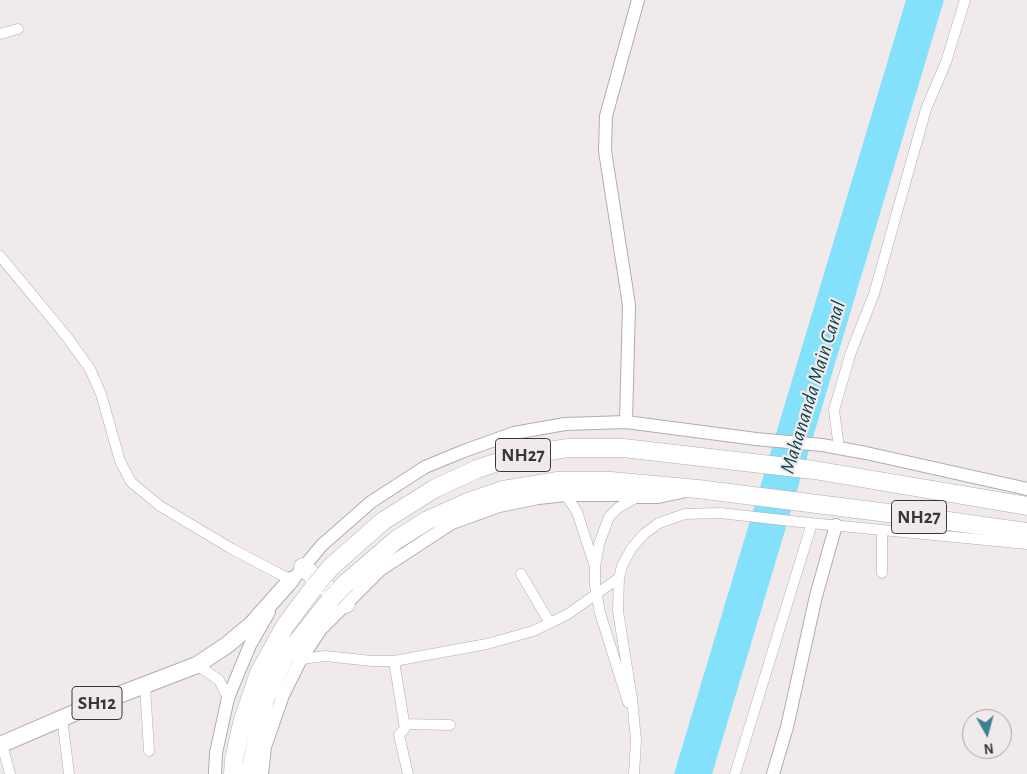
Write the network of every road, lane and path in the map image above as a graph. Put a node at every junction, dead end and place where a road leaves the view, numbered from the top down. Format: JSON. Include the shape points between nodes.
{"nodes":[{"id":1,"x":638,"y":0,"type":"edge"},
{"id":2,"x":966,"y":0,"type":"edge"},
{"id":3,"x":18,"y":29,"type":"dead end"},
{"id":4,"x":0,"y":34,"type":"edge"},
{"id":5,"x":0,"y":256,"type":"edge"},
{"id":6,"x":626,"y":422,"type":"junction"},
{"id":7,"x":838,"y":448,"type":"junction"},
{"id":8,"x":698,"y":489,"type":"junction"},
{"id":9,"x":1027,"y":489,"type":"edge"},
{"id":10,"x":566,"y":495,"type":"junction"},
{"id":11,"x":637,"y":498,"type":"junction"},
{"id":12,"x":1027,"y":506,"type":"edge"},
{"id":13,"x":812,"y":523,"type":"junction"},
{"id":14,"x":836,"y":525,"type":"junction"},
{"id":15,"x":882,"y":530,"type":"junction"},
{"id":16,"x":1024,"y":536,"type":"edge"},
{"id":17,"x":303,"y":567,"type":"junction"},
{"id":18,"x":595,"y":567,"type":"junction"},
{"id":19,"x":882,"y":573,"type":"dead end"},
{"id":20,"x":521,"y":574,"type":"dead end"},
{"id":21,"x":619,"y":578,"type":"junction"},
{"id":22,"x":291,"y":580,"type":"junction"},
{"id":23,"x":596,"y":594,"type":"junction"},
{"id":24,"x":338,"y":601,"type":"junction"},
{"id":25,"x":550,"y":623,"type":"junction"},
{"id":26,"x":301,"y":659,"type":"junction"},
{"id":27,"x":394,"y":661,"type":"junction"},
{"id":28,"x":197,"y":666,"type":"junction"},
{"id":29,"x":145,"y":686,"type":"junction"},
{"id":30,"x":228,"y":698,"type":"junction"},
{"id":31,"x":62,"y":718,"type":"junction"},
{"id":32,"x":404,"y":724,"type":"junction"},
{"id":33,"x":450,"y":725,"type":"dead end"},
{"id":34,"x":636,"y":740,"type":"junction"},
{"id":35,"x":1,"y":745,"type":"edge"},
{"id":36,"x":149,"y":751,"type":"dead end"},
{"id":37,"x":10,"y":774,"type":"edge"},
{"id":38,"x":69,"y":774,"type":"edge"},
{"id":39,"x":214,"y":774,"type":"edge"},
{"id":40,"x":233,"y":774,"type":"edge"},
{"id":41,"x":250,"y":774,"type":"edge"},
{"id":42,"x":262,"y":774,"type":"edge"},
{"id":43,"x":408,"y":774,"type":"edge"},
{"id":44,"x":634,"y":774,"type":"edge"},
{"id":45,"x":734,"y":774,"type":"edge"},
{"id":46,"x":773,"y":774,"type":"edge"}],
"edges":[{"from":1,"to":6,"type":"street","via":[[605,125],[605,150],[629,305]]},
{"from":2,"to":7,"type":"street","via":[[946,62],[926,109],[874,294],[851,352],[834,410]]},
{"from":3,"to":4,"type":"street"},
{"from":5,"to":22,"type":"street","via":[[68,337],[90,369],[101,394],[120,462],[131,482],[160,506]]},
{"from":6,"to":7,"type":"street"},
{"from":6,"to":17,"type":"street","via":[[565,424],[514,433],[425,467],[371,502],[322,545]]},
{"from":7,"to":9,"type":"street"},
{"from":8,"to":11,"type":"street"},
{"from":8,"to":16,"type":"highway","number":"NH27","via":[[920,517]]},
{"from":8,"to":24,"type":"highway","number":"Nh27","bridge":true,"via":[[558,480],[503,490],[428,520],[396,540],[346,583]]},
{"from":10,"to":11,"type":"street"},
{"from":10,"to":18,"type":"street","via":[[577,512]]},
{"from":10,"to":24,"type":"street","via":[[499,506],[452,523]]},
{"from":11,"to":18,"type":"street","via":[[609,517]]},
{"from":12,"to":40,"type":"highway","number":"NH27","bridge":true,"via":[[814,470],[623,448],[568,448],[516,456],[477,469],[434,489],[383,521],[331,567],[315,586],[285,626],[258,673],[242,723]]},
{"from":13,"to":14,"type":"street"},
{"from":13,"to":21,"type":"street","via":[[733,514],[685,514],[644,534],[631,549]]},
{"from":13,"to":45,"type":"street"},
{"from":14,"to":15,"type":"street"},
{"from":14,"to":46,"type":"street"},
{"from":15,"to":16,"type":"street"},
{"from":15,"to":19,"type":"street"},
{"from":17,"to":22,"type":"street"},
{"from":17,"to":24,"type":"highway"},
{"from":18,"to":23,"type":"street"},
{"from":20,"to":25,"type":"street"},
{"from":21,"to":23,"type":"street"},
{"from":21,"to":34,"type":"street","via":[[618,611]]},
{"from":22,"to":28,"type":"main road","via":[[251,625]]},
{"from":22,"to":30,"type":"street","via":[[250,645]]},
{"from":23,"to":25,"type":"street"},
{"from":23,"to":34,"type":"street"},
{"from":24,"to":26,"type":"street"},
{"from":24,"to":41,"type":"highway","via":[[285,657],[265,699]]},
{"from":25,"to":27,"type":"street","via":[[487,644]]},
{"from":26,"to":27,"type":"street","via":[[325,656]]},
{"from":26,"to":42,"type":"street","via":[[283,695],[265,747]]},
{"from":27,"to":32,"type":"street"},
{"from":28,"to":29,"type":"main road","number":"SH12"},
{"from":28,"to":30,"type":"street","via":[[219,680]]},
{"from":29,"to":31,"type":"main road","number":"SH12"},
{"from":29,"to":36,"type":"street"},
{"from":30,"to":39,"type":"street"},
{"from":31,"to":35,"type":"main road","number":"SH12"},
{"from":31,"to":38,"type":"street"},
{"from":32,"to":33,"type":"street"},
{"from":32,"to":43,"type":"street","via":[[405,728],[399,735]]},
{"from":34,"to":44,"type":"street"},
{"from":35,"to":37,"type":"street"}]}
